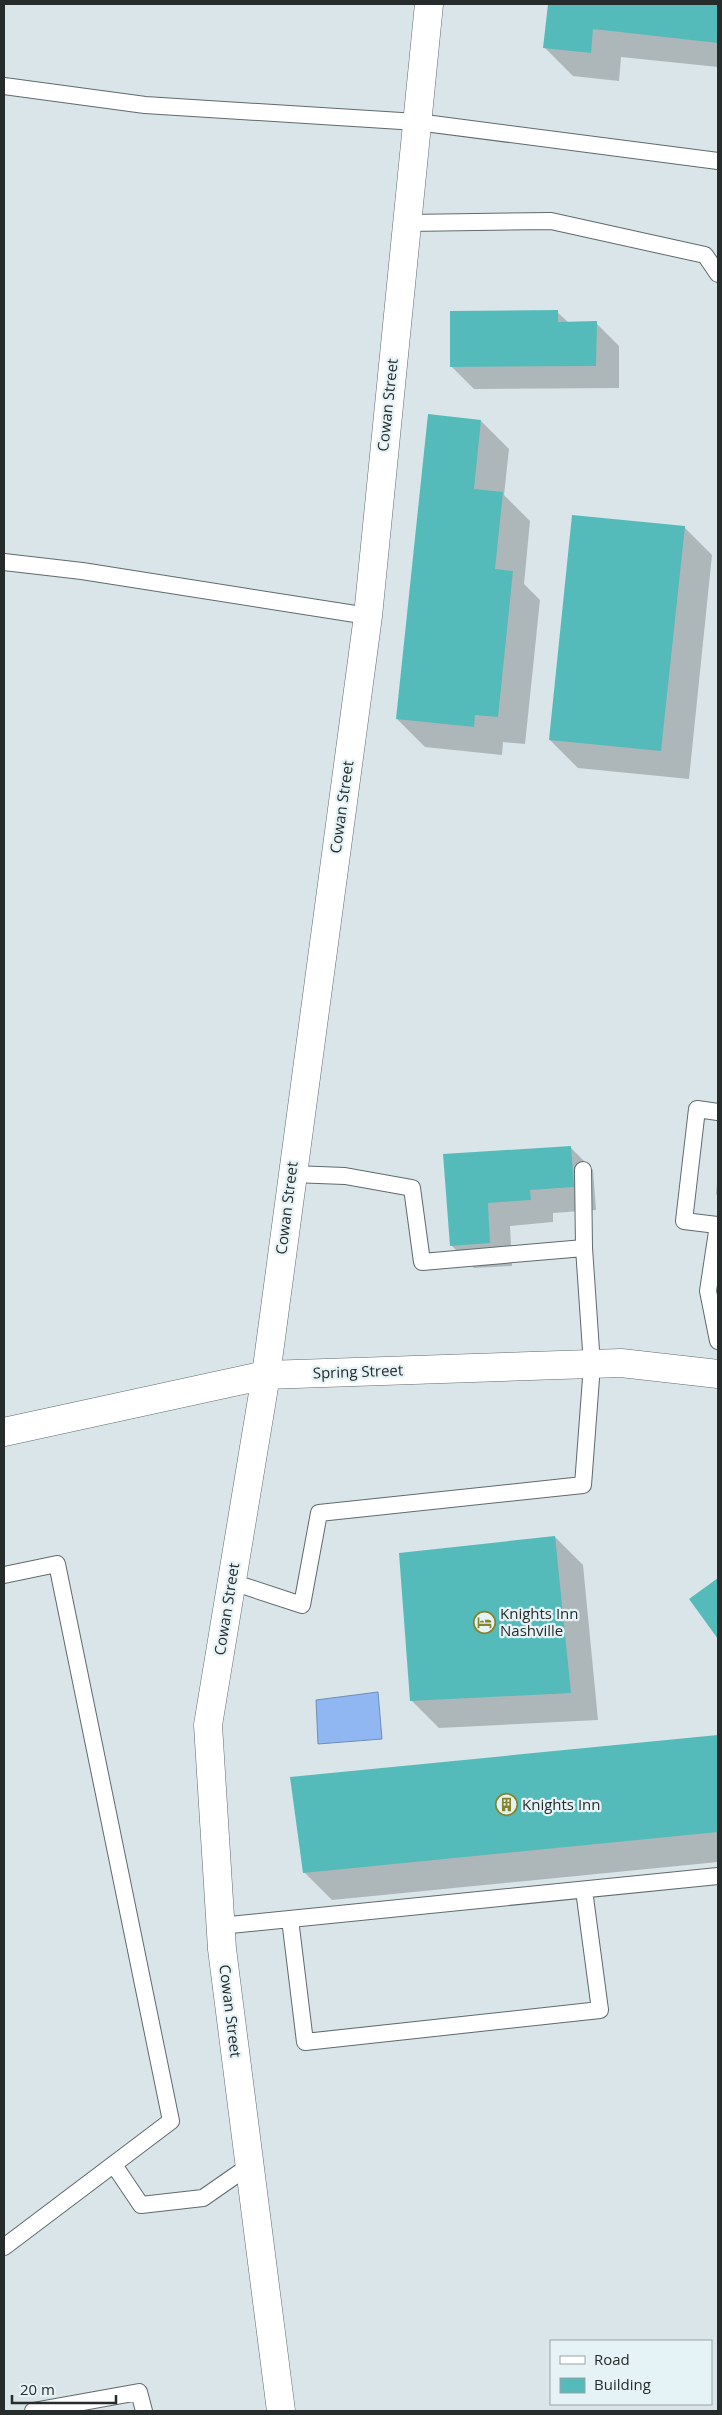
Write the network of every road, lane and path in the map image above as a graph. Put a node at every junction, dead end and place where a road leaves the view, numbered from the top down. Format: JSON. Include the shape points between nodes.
{"nodes":[{"id":1,"x":429,"y":4,"type":"edge"},
{"id":2,"x":4,"y":86,"type":"edge"},
{"id":3,"x":417,"y":122,"type":"junction"},
{"id":4,"x":718,"y":161,"type":"edge"},
{"id":5,"x":407,"y":222,"type":"junction"},
{"id":6,"x":718,"y":274,"type":"edge"},
{"id":7,"x":4,"y":562,"type":"edge"},
{"id":8,"x":368,"y":616,"type":"junction"},
{"id":9,"x":718,"y":1112,"type":"edge"},
{"id":10,"x":583,"y":1170,"type":"dead end"},
{"id":11,"x":292,"y":1174,"type":"junction"},
{"id":12,"x":718,"y":1225,"type":"edge"},
{"id":13,"x":584,"y":1248,"type":"junction"},
{"id":14,"x":718,"y":1341,"type":"edge"},
{"id":15,"x":592,"y":1365,"type":"junction"},
{"id":16,"x":718,"y":1374,"type":"edge"},
{"id":17,"x":266,"y":1375,"type":"junction"},
{"id":18,"x":4,"y":1432,"type":"edge"},
{"id":19,"x":4,"y":1574,"type":"edge"},
{"id":20,"x":232,"y":1582,"type":"junction"},
{"id":21,"x":718,"y":1876,"type":"edge"},
{"id":22,"x":584,"y":1890,"type":"junction"},
{"id":23,"x":290,"y":1919,"type":"junction"},
{"id":24,"x":220,"y":1926,"type":"junction"},
{"id":25,"x":114,"y":2165,"type":"junction"},
{"id":26,"x":249,"y":2166,"type":"junction"},
{"id":27,"x":4,"y":2247,"type":"edge"},
{"id":28,"x":33,"y":2411,"type":"edge"},
{"id":29,"x":144,"y":2411,"type":"edge"},
{"id":30,"x":280,"y":2411,"type":"edge"}],
"edges":[{"from":1,"to":3,"type":"street","name":"Cowan Street"},
{"from":2,"to":3,"type":"lane","via":[[145,105]]},
{"from":3,"to":4,"type":"lane"},
{"from":3,"to":5,"type":"street","name":"Cowan Street"},
{"from":5,"to":6,"type":"lane","via":[[551,221],[705,255]]},
{"from":5,"to":8,"type":"street","name":"Cowan Street"},
{"from":7,"to":8,"type":"lane","via":[[82,571]]},
{"from":8,"to":11,"type":"street","name":"Cowan Street"},
{"from":9,"to":12,"type":"lane","via":[[697,1109],[684,1221]]},
{"from":10,"to":13,"type":"lane"},
{"from":11,"to":13,"type":"lane","via":[[345,1176],[412,1188],[422,1262]]},
{"from":11,"to":17,"type":"street","name":"Cowan Street"},
{"from":12,"to":14,"type":"lane","via":[[708,1292]]},
{"from":13,"to":15,"type":"lane"},
{"from":15,"to":16,"type":"street","name":"Spring Street","via":[[621,1363]]},
{"from":15,"to":17,"type":"street","name":"Spring Street"},
{"from":15,"to":20,"type":"lane","via":[[583,1485],[320,1513],[302,1605]]},
{"from":17,"to":18,"type":"street","name":"Spring Street"},
{"from":17,"to":20,"type":"street","name":"Cowan Street"},
{"from":19,"to":25,"type":"lane","via":[[57,1564],[172,2122]]},
{"from":20,"to":24,"type":"street","name":"Cowan Street","via":[[208,1725]]},
{"from":21,"to":22,"type":"lane"},
{"from":22,"to":23,"type":"lane"},
{"from":22,"to":23,"type":"lane","via":[[600,2010],[305,2042]]},
{"from":23,"to":24,"type":"lane"},
{"from":24,"to":26,"type":"street","name":"Cowan Street"},
{"from":25,"to":26,"type":"lane","via":[[141,2205],[203,2198]]},
{"from":25,"to":27,"type":"lane"},
{"from":26,"to":30,"type":"street","name":"Cowan Street"},
{"from":28,"to":29,"type":"lane","via":[[139,2392]]}]}
